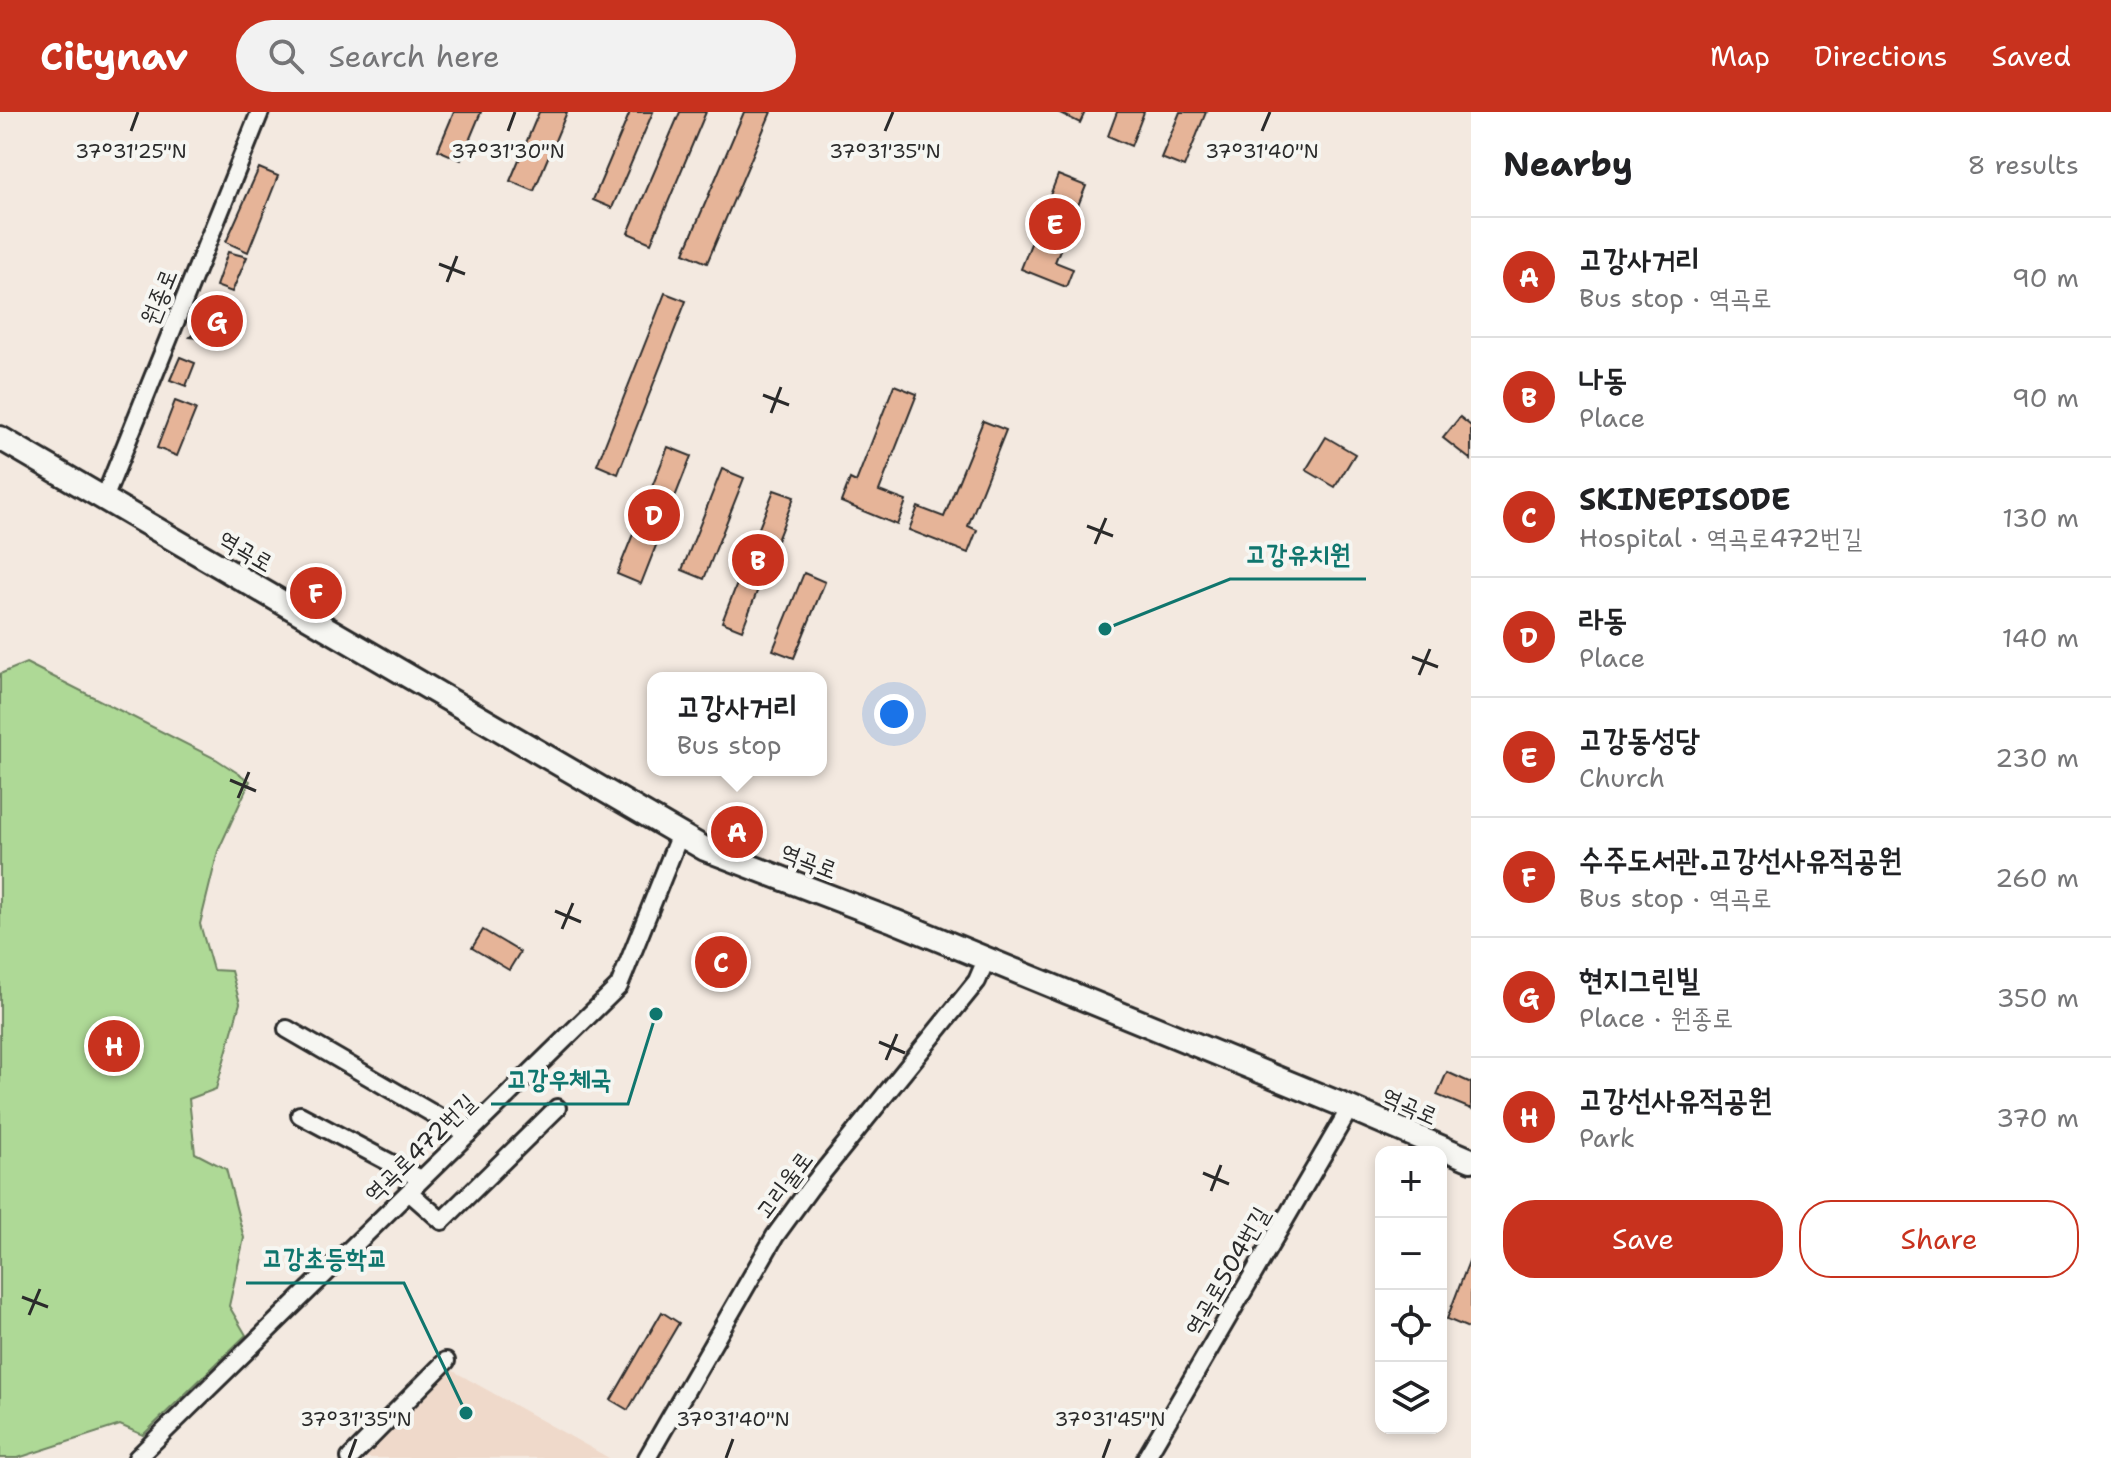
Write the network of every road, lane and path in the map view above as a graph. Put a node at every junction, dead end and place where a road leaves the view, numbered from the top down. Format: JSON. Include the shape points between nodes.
{"nodes":[{"id":1,"x":260,"y":112,"type":"edge"},
{"id":2,"x":0,"y":438,"type":"edge"},
{"id":3,"x":104,"y":499,"type":"junction"},
{"id":4,"x":680,"y":834,"type":"junction"},
{"id":5,"x":986,"y":960,"type":"junction"},
{"id":6,"x":287,"y":1029,"type":"dead end"},
{"id":7,"x":557,"y":1108,"type":"dead end"},
{"id":8,"x":1350,"y":1108,"type":"junction"},
{"id":9,"x":300,"y":1115,"type":"dead end"},
{"id":10,"x":468,"y":1134,"type":"junction"},
{"id":11,"x":1471,"y":1160,"type":"edge"},
{"id":12,"x":421,"y":1179,"type":"junction"},
{"id":13,"x":409,"y":1192,"type":"junction"},
{"id":14,"x":446,"y":1361,"type":"dead end"},
{"id":15,"x":137,"y":1458,"type":"edge"},
{"id":16,"x":350,"y":1458,"type":"edge"},
{"id":17,"x":647,"y":1458,"type":"edge"},
{"id":18,"x":1146,"y":1458,"type":"edge"}],
"edges":[{"from":1,"to":3,"type":"street","name":"원종로"},
{"from":2,"to":3,"type":"street","name":"역곡로"},
{"from":3,"to":4,"type":"street","name":"역곡로"},
{"from":4,"to":5,"type":"street","name":"역곡로","via":[[705,849]]},
{"from":4,"to":10,"type":"street","name":"역곡로472번길","via":[[619,986]]},
{"from":5,"to":8,"type":"street","name":"역곡로"},
{"from":5,"to":17,"type":"street","name":"고리울로","via":[[977,981],[775,1236]]},
{"from":6,"to":10,"type":"street"},
{"from":7,"to":13,"type":"street","via":[[442,1221]]},
{"from":8,"to":11,"type":"street","name":"역곡로"},
{"from":8,"to":18,"type":"street","name":"역곡로504번길"},
{"from":9,"to":12,"type":"street"},
{"from":10,"to":12,"type":"street","name":"역곡로472번길"},
{"from":12,"to":13,"type":"street","name":"역곡로472번길"},
{"from":13,"to":15,"type":"street","name":"역곡로472번길"},
{"from":14,"to":16,"type":"street"}]}
